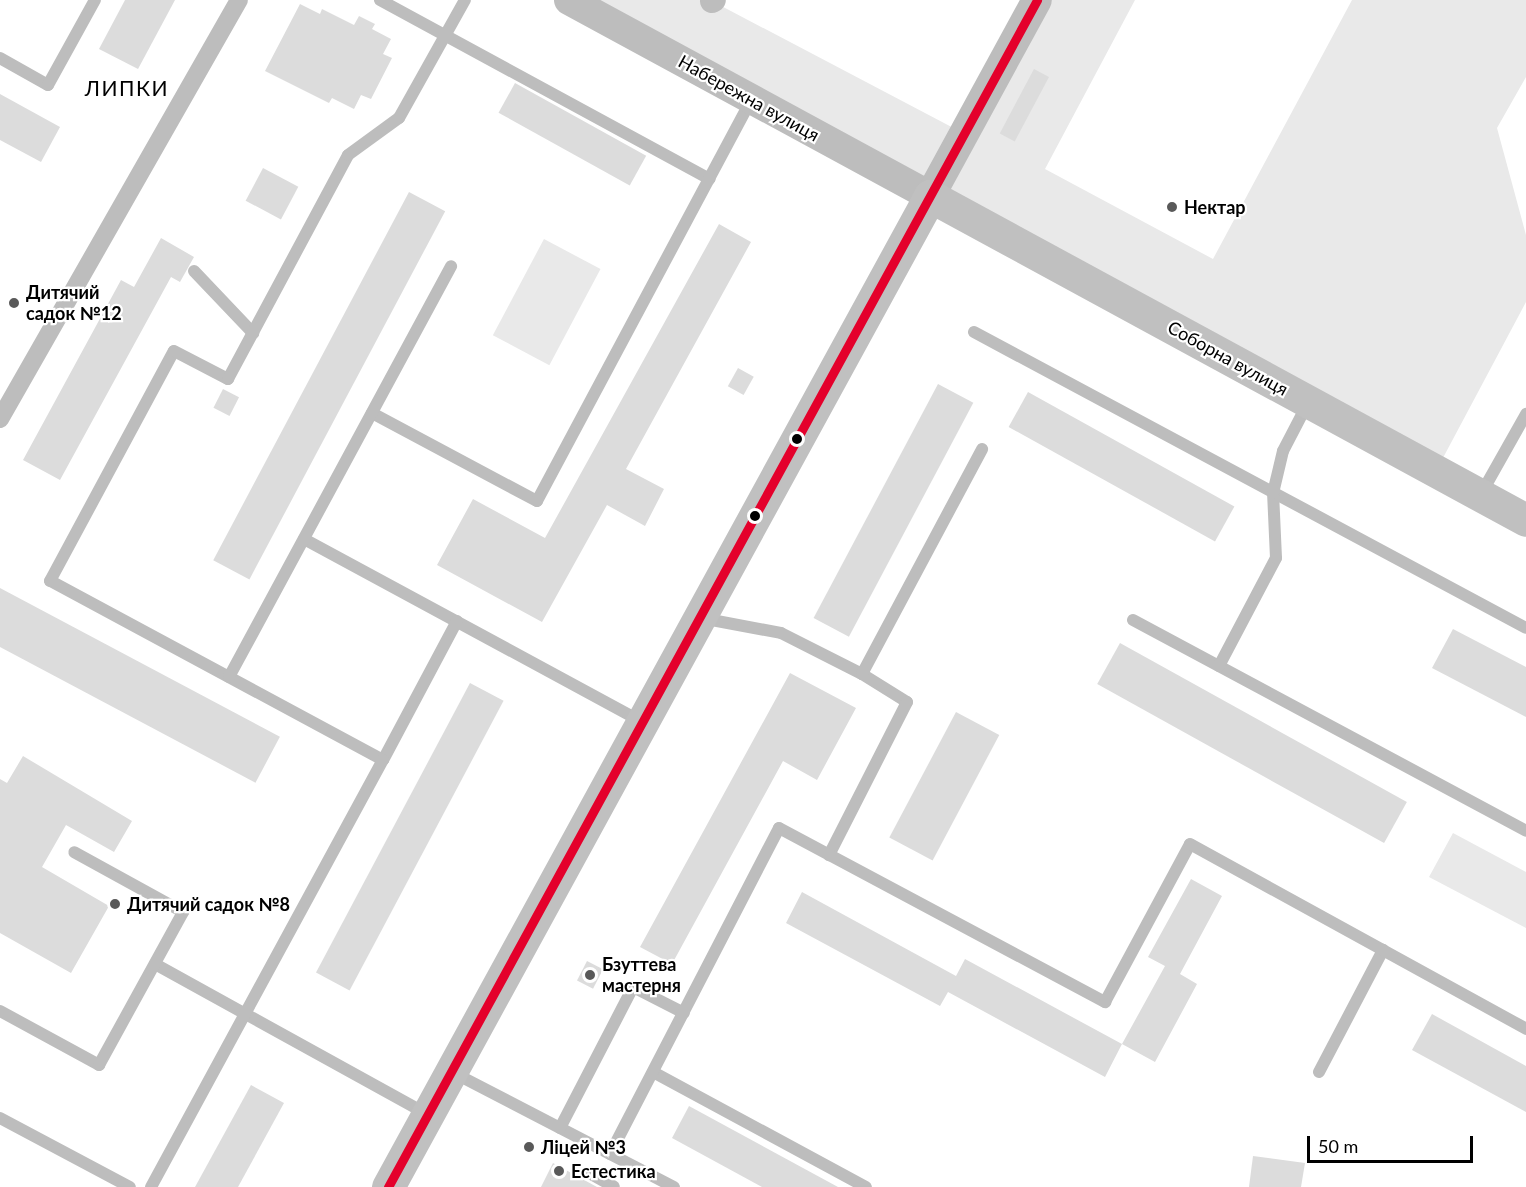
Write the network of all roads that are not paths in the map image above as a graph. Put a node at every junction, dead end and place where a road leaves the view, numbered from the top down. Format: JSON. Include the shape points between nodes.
{"nodes":[{"id":1,"x":95,"y":0,"type":"edge"},
{"id":2,"x":239,"y":0,"type":"edge"},
{"id":3,"x":380,"y":0,"type":"edge"},
{"id":4,"x":465,"y":0,"type":"edge"},
{"id":5,"x":569,"y":0,"type":"edge"},
{"id":6,"x":1037,"y":0,"type":"edge"},
{"id":7,"x":445,"y":36,"type":"junction"},
{"id":8,"x":0,"y":58,"type":"edge"},
{"id":9,"x":752,"y":99,"type":"junction"},
{"id":10,"x":709,"y":179,"type":"junction"},
{"id":11,"x":930,"y":196,"type":"junction"},
{"id":12,"x":451,"y":266,"type":"dead end"},
{"id":13,"x":194,"y":271,"type":"dead end"},
{"id":14,"x":974,"y":332,"type":"dead end"},
{"id":15,"x":252,"y":333,"type":"junction"},
{"id":16,"x":1309,"y":402,"type":"junction"},
{"id":17,"x":372,"y":413,"type":"junction"},
{"id":18,"x":1526,"y":414,"type":"edge"},
{"id":19,"x":0,"y":419,"type":"edge"},
{"id":20,"x":982,"y":449,"type":"dead end"},
{"id":21,"x":1273,"y":493,"type":"junction"},
{"id":22,"x":1481,"y":495,"type":"junction"},
{"id":23,"x":1526,"y":520,"type":"edge"},
{"id":24,"x":304,"y":539,"type":"junction"},
{"id":25,"x":699,"y":618,"type":"junction"},
{"id":26,"x":1132,"y":620,"type":"dead end"},
{"id":27,"x":457,"y":621,"type":"junction"},
{"id":28,"x":1526,"y":628,"type":"edge"},
{"id":29,"x":1219,"y":666,"type":"junction"},
{"id":30,"x":862,"y":674,"type":"junction"},
{"id":31,"x":229,"y":677,"type":"junction"},
{"id":32,"x":642,"y":721,"type":"junction"},
{"id":33,"x":383,"y":760,"type":"junction"},
{"id":34,"x":1526,"y":831,"type":"edge"},
{"id":35,"x":74,"y":852,"type":"dead end"},
{"id":36,"x":829,"y":855,"type":"junction"},
{"id":37,"x":1383,"y":950,"type":"junction"},
{"id":38,"x":155,"y":964,"type":"junction"},
{"id":39,"x":0,"y":1011,"type":"edge"},
{"id":40,"x":684,"y":1013,"type":"junction"},
{"id":41,"x":245,"y":1014,"type":"junction"},
{"id":42,"x":1526,"y":1029,"type":"edge"},
{"id":43,"x":451,"y":1072,"type":"junction"},
{"id":44,"x":653,"y":1072,"type":"junction"},
{"id":45,"x":1319,"y":1072,"type":"dead end"},
{"id":46,"x":428,"y":1114,"type":"junction"},
{"id":47,"x":0,"y":1118,"type":"edge"},
{"id":48,"x":560,"y":1128,"type":"junction"},
{"id":49,"x":610,"y":1154,"type":"junction"},
{"id":50,"x":591,"y":1174,"type":"dead end"},
{"id":51,"x":130,"y":1187,"type":"edge"},
{"id":52,"x":152,"y":1187,"type":"edge"},
{"id":53,"x":388,"y":1187,"type":"edge"},
{"id":54,"x":614,"y":1187,"type":"edge"},
{"id":55,"x":674,"y":1187,"type":"edge"},
{"id":56,"x":866,"y":1187,"type":"edge"}],
"edges":[{"from":1,"to":8,"type":"lane","via":[[48,86]]},
{"from":2,"to":19,"type":"street"},
{"from":3,"to":7,"type":"lane"},
{"from":4,"to":7,"type":"lane"},
{"from":5,"to":9,"type":"street","name":"Набережна вулиця"},
{"from":6,"to":11,"type":"street"},
{"from":7,"to":10,"type":"lane"},
{"from":7,"to":15,"type":"lane","via":[[399,118],[348,155]]},
{"from":9,"to":10,"type":"lane"},
{"from":9,"to":11,"type":"street","name":"Набережна вулиця"},
{"from":10,"to":17,"type":"lane","via":[[537,501]]},
{"from":11,"to":16,"type":"main road","name":"Соборна вулиця"},
{"from":11,"to":25,"type":"main road"},
{"from":12,"to":17,"type":"lane"},
{"from":13,"to":15,"type":"lane"},
{"from":14,"to":21,"type":"lane"},
{"from":15,"to":31,"type":"lane","via":[[228,379],[174,351],[50,581]]},
{"from":16,"to":21,"type":"lane","via":[[1283,451]]},
{"from":16,"to":22,"type":"main road","name":"Соборна вулиця"},
{"from":17,"to":24,"type":"lane"},
{"from":18,"to":22,"type":"lane"},
{"from":20,"to":30,"type":"lane"},
{"from":21,"to":28,"type":"lane"},
{"from":21,"to":29,"type":"lane","via":[[1276,558]]},
{"from":22,"to":23,"type":"main road","name":"Соборна вулиця"},
{"from":24,"to":27,"type":"lane"},
{"from":24,"to":31,"type":"lane"},
{"from":25,"to":30,"type":"lane","via":[[781,633]]},
{"from":25,"to":32,"type":"main road"},
{"from":26,"to":29,"type":"lane"},
{"from":27,"to":32,"type":"lane"},
{"from":27,"to":33,"type":"lane"},
{"from":29,"to":34,"type":"lane"},
{"from":30,"to":36,"type":"lane","via":[[907,702]]},
{"from":31,"to":33,"type":"lane"},
{"from":32,"to":43,"type":"main road"},
{"from":33,"to":41,"type":"lane"},
{"from":35,"to":38,"type":"lane","via":[[183,912]]},
{"from":36,"to":37,"type":"lane","via":[[1105,1002],[1190,844]]},
{"from":36,"to":40,"type":"lane","via":[[779,828]]},
{"from":37,"to":42,"type":"lane"},
{"from":37,"to":45,"type":"lane"},
{"from":38,"to":39,"type":"lane","via":[[99,1065]]},
{"from":38,"to":41,"type":"lane"},
{"from":40,"to":44,"type":"lane"},
{"from":40,"to":48,"type":"lane","via":[[633,987]]},
{"from":41,"to":46,"type":"lane"},
{"from":41,"to":52,"type":"lane"},
{"from":43,"to":46,"type":"main road"},
{"from":43,"to":48,"type":"lane"},
{"from":44,"to":49,"type":"lane"},
{"from":44,"to":56,"type":"lane"},
{"from":46,"to":53,"type":"main road"},
{"from":47,"to":51,"type":"lane"},
{"from":48,"to":49,"type":"lane"},
{"from":49,"to":55,"type":"lane"},
{"from":50,"to":54,"type":"lane"}]}
